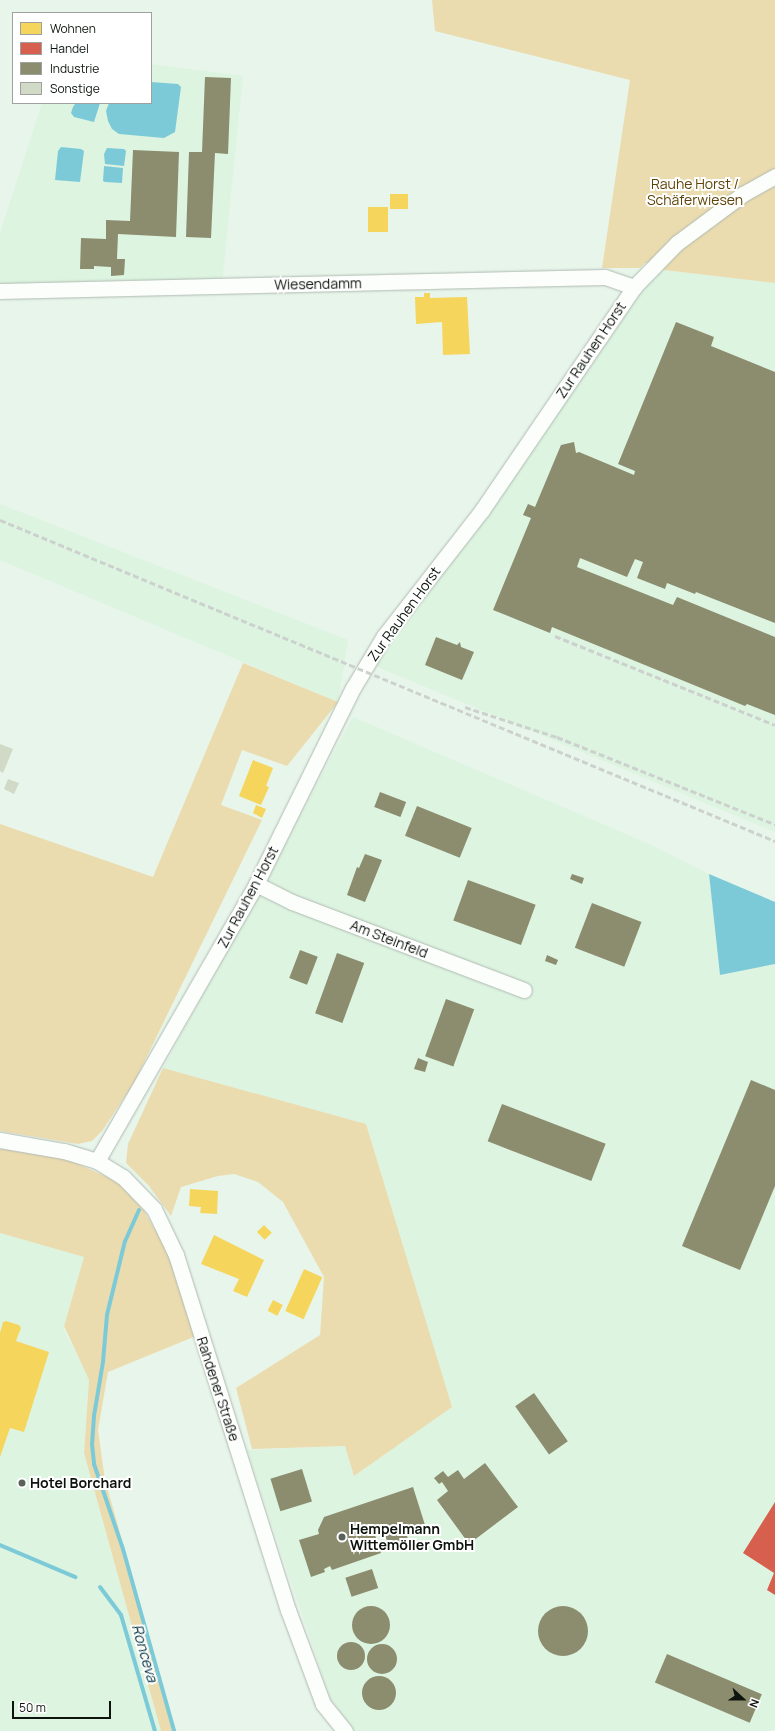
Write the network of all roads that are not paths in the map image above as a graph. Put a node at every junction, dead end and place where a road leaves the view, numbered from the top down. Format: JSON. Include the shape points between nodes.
{"nodes":[{"id":1,"x":775,"y":176,"type":"edge"},
{"id":2,"x":634,"y":287,"type":"junction"},
{"id":3,"x":0,"y":292,"type":"edge"},
{"id":4,"x":256,"y":884,"type":"junction"},
{"id":5,"x":524,"y":990,"type":"dead end"},
{"id":6,"x":0,"y":1140,"type":"edge"},
{"id":7,"x":97,"y":1161,"type":"junction"},
{"id":8,"x":345,"y":1731,"type":"edge"}],
"edges":[{"from":1,"to":2,"type":"street","name":"Zur Rauhen Horst","via":[[744,194],[677,243]]},
{"from":2,"to":3,"type":"street","name":"Wiesendamm","via":[[605,277]]},
{"from":2,"to":4,"type":"street","name":"Zur Rauhen Horst","via":[[482,510],[384,636],[353,688]]},
{"from":4,"to":5,"type":"street","name":"Am Steinfeld","via":[[292,902]]},
{"from":4,"to":7,"type":"street","name":"Zur Rauhen Horst"},
{"from":6,"to":7,"type":"street","name":"Rahdener Straße","via":[[64,1151]]},
{"from":7,"to":8,"type":"street","name":"Rahdener Straße","via":[[124,1177],[154,1209],[176,1255],[288,1610],[323,1704]]}]}
